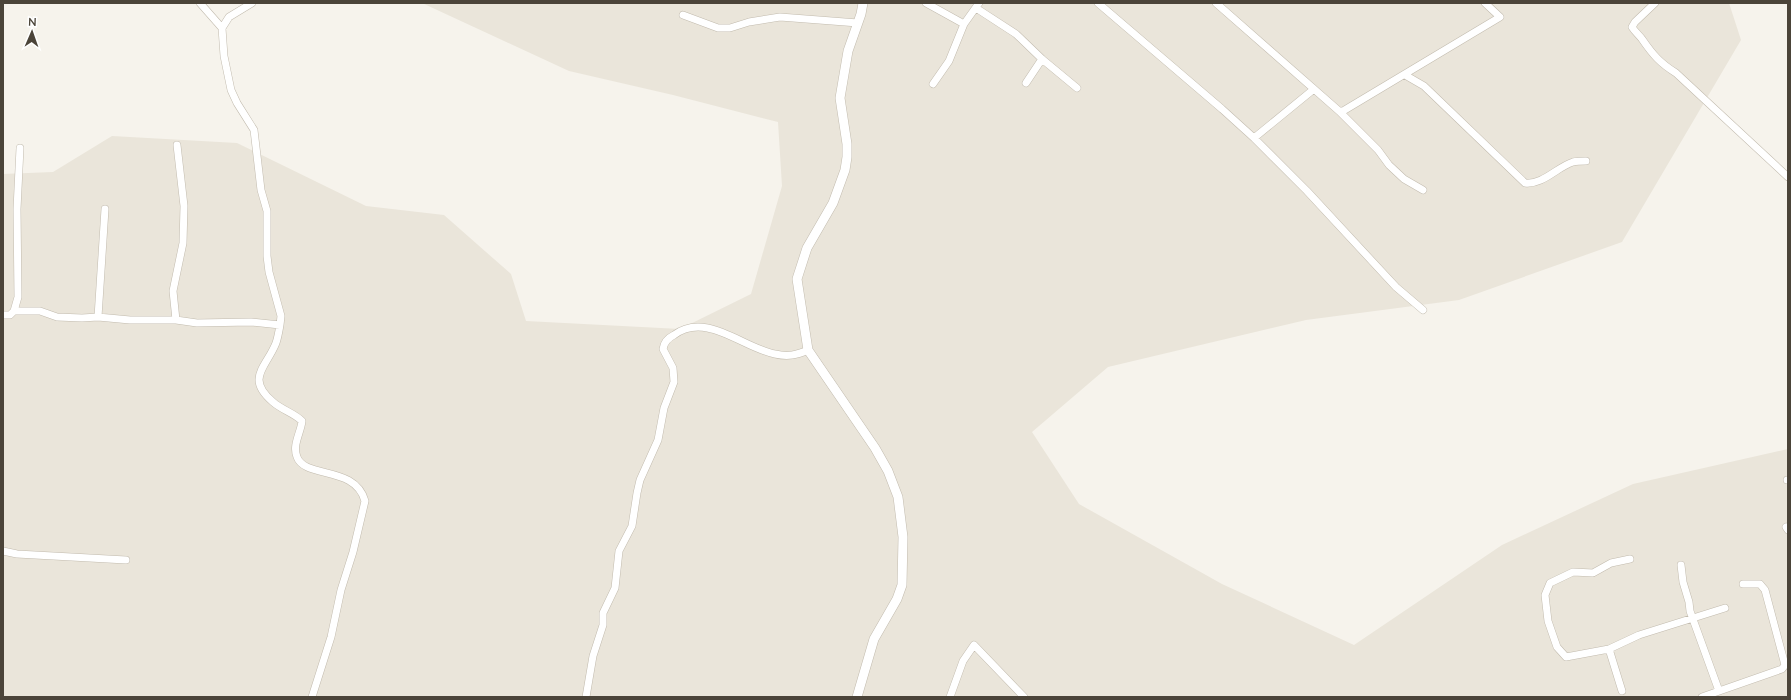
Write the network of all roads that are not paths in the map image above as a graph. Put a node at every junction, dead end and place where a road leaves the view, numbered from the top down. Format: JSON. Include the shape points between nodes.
{"nodes":[{"id":1,"x":200,"y":3,"type":"edge"},
{"id":2,"x":252,"y":3,"type":"edge"},
{"id":3,"x":863,"y":3,"type":"edge"},
{"id":4,"x":926,"y":3,"type":"edge"},
{"id":5,"x":1098,"y":3,"type":"edge"},
{"id":6,"x":1216,"y":3,"type":"edge"},
{"id":7,"x":1485,"y":3,"type":"edge"},
{"id":8,"x":1655,"y":3,"type":"edge"},
{"id":9,"x":978,"y":6,"type":"edge"},
{"id":10,"x":684,"y":15,"type":"dead end"},
{"id":11,"x":858,"y":22,"type":"junction"},
{"id":12,"x":964,"y":24,"type":"junction"},
{"id":13,"x":222,"y":28,"type":"junction"},
{"id":14,"x":1042,"y":59,"type":"junction"},
{"id":15,"x":1405,"y":75,"type":"junction"},
{"id":16,"x":1026,"y":83,"type":"dead end"},
{"id":17,"x":933,"y":84,"type":"dead end"},
{"id":18,"x":1077,"y":88,"type":"dead end"},
{"id":19,"x":1314,"y":89,"type":"junction"},
{"id":20,"x":1339,"y":111,"type":"junction"},
{"id":21,"x":1254,"y":138,"type":"junction"},
{"id":22,"x":177,"y":145,"type":"dead end"},
{"id":23,"x":20,"y":148,"type":"dead end"},
{"id":24,"x":1586,"y":161,"type":"dead end"},
{"id":25,"x":1788,"y":177,"type":"edge"},
{"id":26,"x":1423,"y":190,"type":"dead end"},
{"id":27,"x":105,"y":208,"type":"dead end"},
{"id":28,"x":1423,"y":310,"type":"dead end"},
{"id":29,"x":14,"y":311,"type":"junction"},
{"id":30,"x":3,"y":315,"type":"edge"},
{"id":31,"x":98,"y":317,"type":"junction"},
{"id":32,"x":176,"y":320,"type":"junction"},
{"id":33,"x":280,"y":325,"type":"junction"},
{"id":34,"x":808,"y":350,"type":"junction"},
{"id":35,"x":3,"y":552,"type":"edge"},
{"id":36,"x":1630,"y":559,"type":"dead end"},
{"id":37,"x":126,"y":560,"type":"dead end"},
{"id":38,"x":1681,"y":565,"type":"dead end"},
{"id":39,"x":1743,"y":584,"type":"dead end"},
{"id":40,"x":1725,"y":608,"type":"dead end"},
{"id":41,"x":1693,"y":619,"type":"junction"},
{"id":42,"x":1609,"y":648,"type":"junction"},
{"id":43,"x":1622,"y":691,"type":"dead end"},
{"id":44,"x":1719,"y":691,"type":"junction"},
{"id":45,"x":312,"y":697,"type":"edge"},
{"id":46,"x":586,"y":697,"type":"edge"},
{"id":47,"x":857,"y":697,"type":"edge"},
{"id":48,"x":950,"y":697,"type":"edge"},
{"id":49,"x":1024,"y":697,"type":"edge"},
{"id":50,"x":1702,"y":697,"type":"edge"}],
"edges":[{"from":1,"to":13,"type":"street"},
{"from":2,"to":13,"type":"street","via":[[229,17]]},
{"from":3,"to":11,"type":"street"},
{"from":4,"to":12,"type":"street"},
{"from":5,"to":21,"type":"street"},
{"from":6,"to":19,"type":"street"},
{"from":7,"to":15,"type":"street","via":[[1500,17]]},
{"from":8,"to":25,"type":"street","via":[[1635,22],[1632,27],[1635,33],[1662,64],[1676,73]]},
{"from":9,"to":12,"type":"street"},
{"from":9,"to":14,"type":"street","via":[[1016,34]]},
{"from":10,"to":11,"type":"street","via":[[718,28],[730,28],[780,17]]},
{"from":11,"to":34,"type":"street","via":[[848,51],[840,98],[848,157],[845,170],[833,203],[807,248],[797,279]]},
{"from":12,"to":17,"type":"street","via":[[949,61]]},
{"from":13,"to":33,"type":"street","via":[[224,56],[231,90],[254,130],[261,190],[267,210],[267,256],[281,316]]},
{"from":14,"to":16,"type":"street"},
{"from":14,"to":18,"type":"street"},
{"from":15,"to":20,"type":"street"},
{"from":15,"to":24,"type":"street","via":[[1424,86],[1525,183],[1531,184],[1574,162]]},
{"from":19,"to":20,"type":"street"},
{"from":19,"to":21,"type":"street"},
{"from":20,"to":26,"type":"street","via":[[1378,150],[1389,165],[1404,179]]},
{"from":21,"to":28,"type":"street","via":[[1396,287]]},
{"from":22,"to":32,"type":"street","via":[[184,206],[183,243],[173,291]]},
{"from":23,"to":29,"type":"street","via":[[17,209],[18,297]]},
{"from":27,"to":31,"type":"street"},
{"from":29,"to":30,"type":"street","via":[[10,315]]},
{"from":29,"to":31,"type":"street","via":[[40,311],[57,317]]},
{"from":31,"to":32,"type":"street"},
{"from":32,"to":33,"type":"street"},
{"from":33,"to":45,"type":"street","via":[[275,344],[259,376],[262,391],[274,403],[302,421],[296,446],[297,458],[304,465],[350,480],[363,493],[365,501],[331,637]]},
{"from":34,"to":46,"type":"street","via":[[797,355],[774,354],[719,332],[697,327],[684,328],[664,343],[663,348],[673,368],[674,382],[664,408],[658,440],[640,480],[632,526],[619,551],[615,588],[603,613],[603,625],[593,656]]},
{"from":34,"to":47,"type":"street","via":[[875,448],[898,497],[903,537],[902,585],[897,600],[874,639]]},
{"from":35,"to":37,"type":"street"},
{"from":36,"to":42,"type":"street","via":[[1611,563],[1593,572],[1573,572],[1550,583],[1545,594],[1548,621],[1557,647],[1566,657]]},
{"from":38,"to":41,"type":"street"},
{"from":39,"to":44,"type":"street","via":[[1760,584],[1765,590],[1785,665],[1782,669]]},
{"from":40,"to":41,"type":"street"},
{"from":41,"to":42,"type":"street","via":[[1639,635]]},
{"from":41,"to":44,"type":"street"},
{"from":42,"to":43,"type":"street"},
{"from":44,"to":50,"type":"street"},
{"from":48,"to":49,"type":"street","via":[[963,661],[974,645]]}]}
